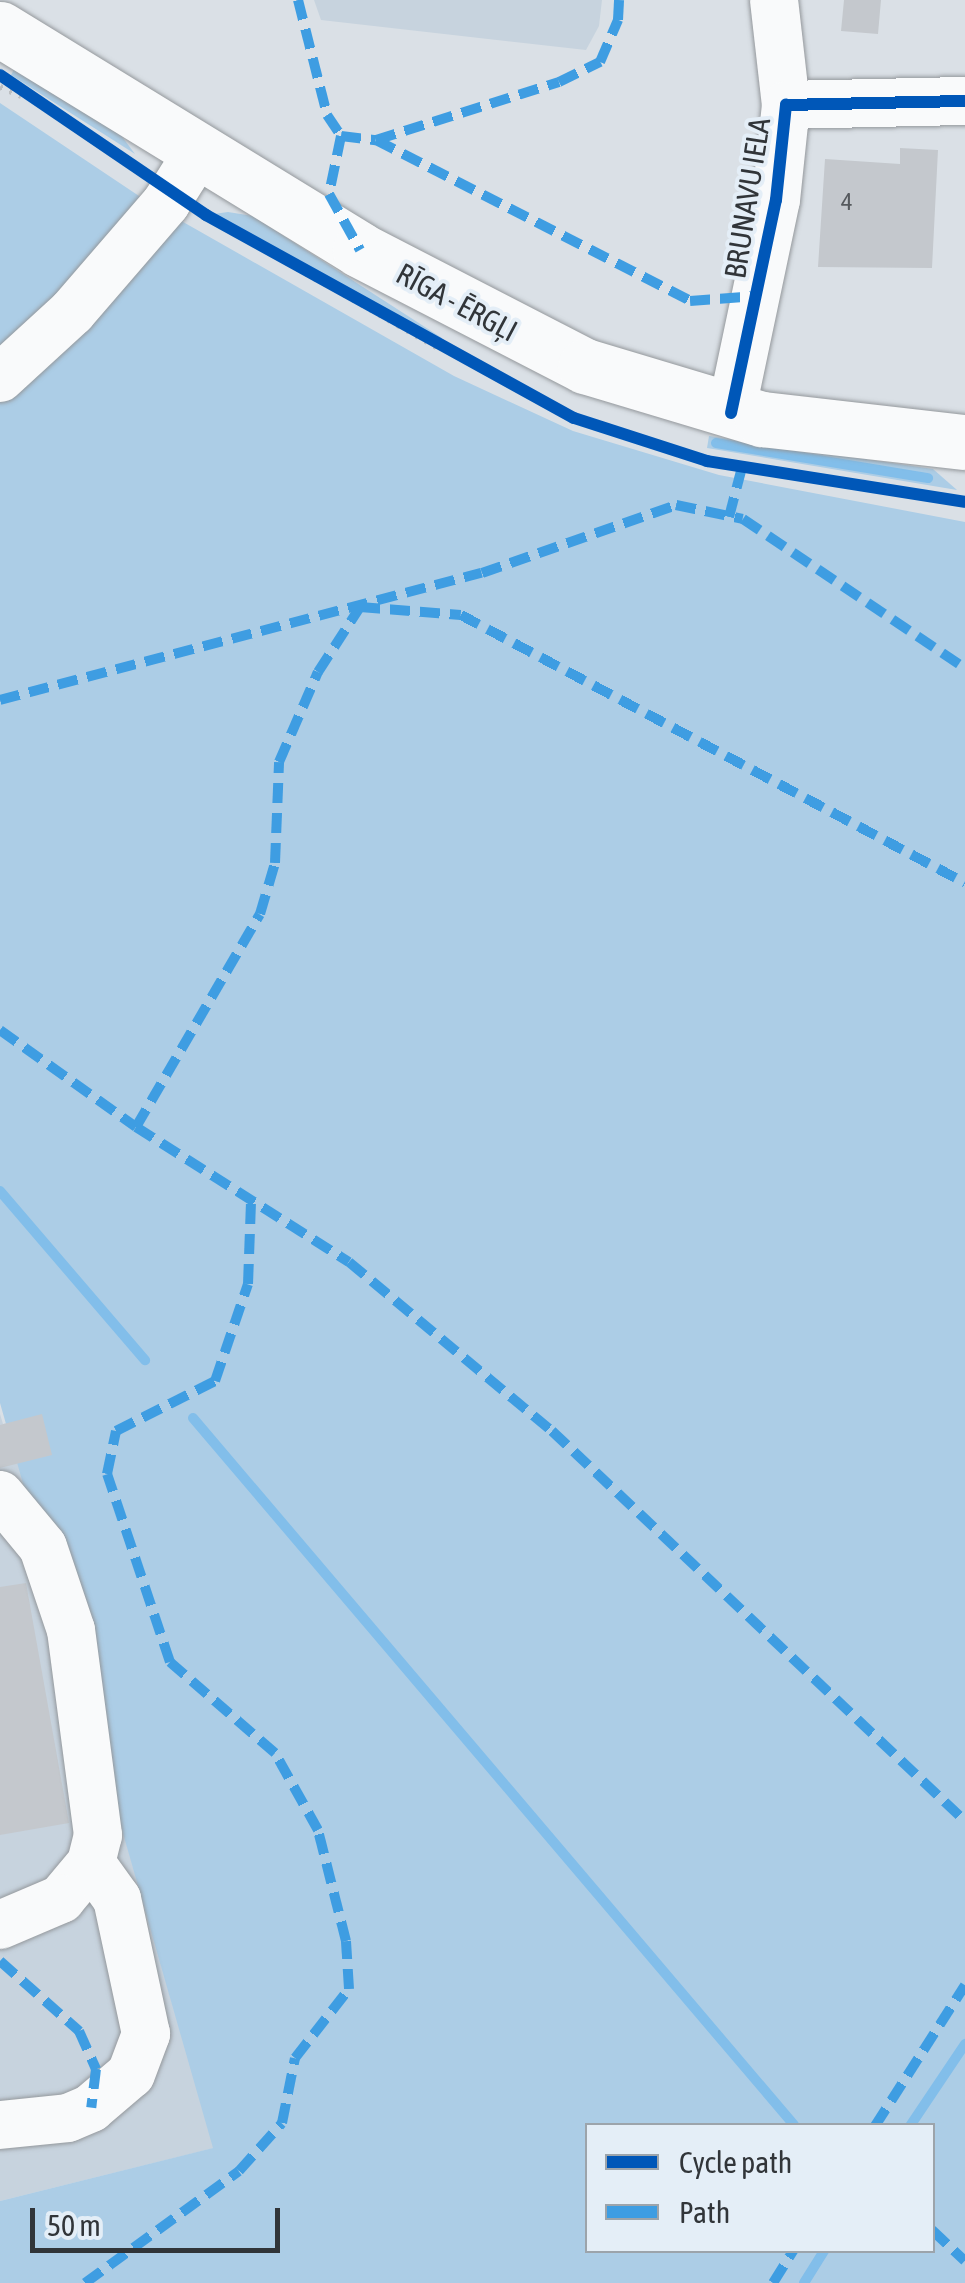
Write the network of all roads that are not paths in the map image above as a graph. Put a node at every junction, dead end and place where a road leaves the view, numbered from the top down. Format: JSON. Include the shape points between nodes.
{"nodes":[{"id":1,"x":774,"y":0,"type":"edge"},
{"id":2,"x":0,"y":29,"type":"edge"},
{"id":3,"x":965,"y":102,"type":"edge"},
{"id":4,"x":786,"y":106,"type":"junction"},
{"id":5,"x":198,"y":152,"type":"junction"},
{"id":6,"x":0,"y":378,"type":"edge"},
{"id":7,"x":731,"y":413,"type":"junction"},
{"id":8,"x":965,"y":442,"type":"edge"},
{"id":9,"x":0,"y":1495,"type":"edge"},
{"id":10,"x":91,"y":1864,"type":"junction"},
{"id":11,"x":0,"y":1925,"type":"edge"},
{"id":12,"x":0,"y":2125,"type":"edge"}],
"edges":[{"from":1,"to":4,"type":"street"},
{"from":2,"to":5,"type":"main road","name":"RĪGA - ĒRGĻI"},
{"from":3,"to":4,"type":"street","name":"BRUNAVU IELA"},
{"from":4,"to":7,"type":"street","name":"BRUNAVU IELA"},
{"from":5,"to":6,"type":"street","via":[[166,203],[72,312]]},
{"from":5,"to":7,"type":"main road","name":"RĪGA - ĒRGĻI","via":[[527,340],[630,383]]},
{"from":7,"to":8,"type":"main road","name":"RĪGA - ĒRGĻI"},
{"from":9,"to":10,"type":"street","via":[[43,1547],[71,1630],[98,1835]]},
{"from":10,"to":11,"type":"street","via":[[61,1898]]},
{"from":10,"to":12,"type":"street","via":[[117,1899],[146,2034],[131,2074],[91,2108],[68,2118]]}]}
